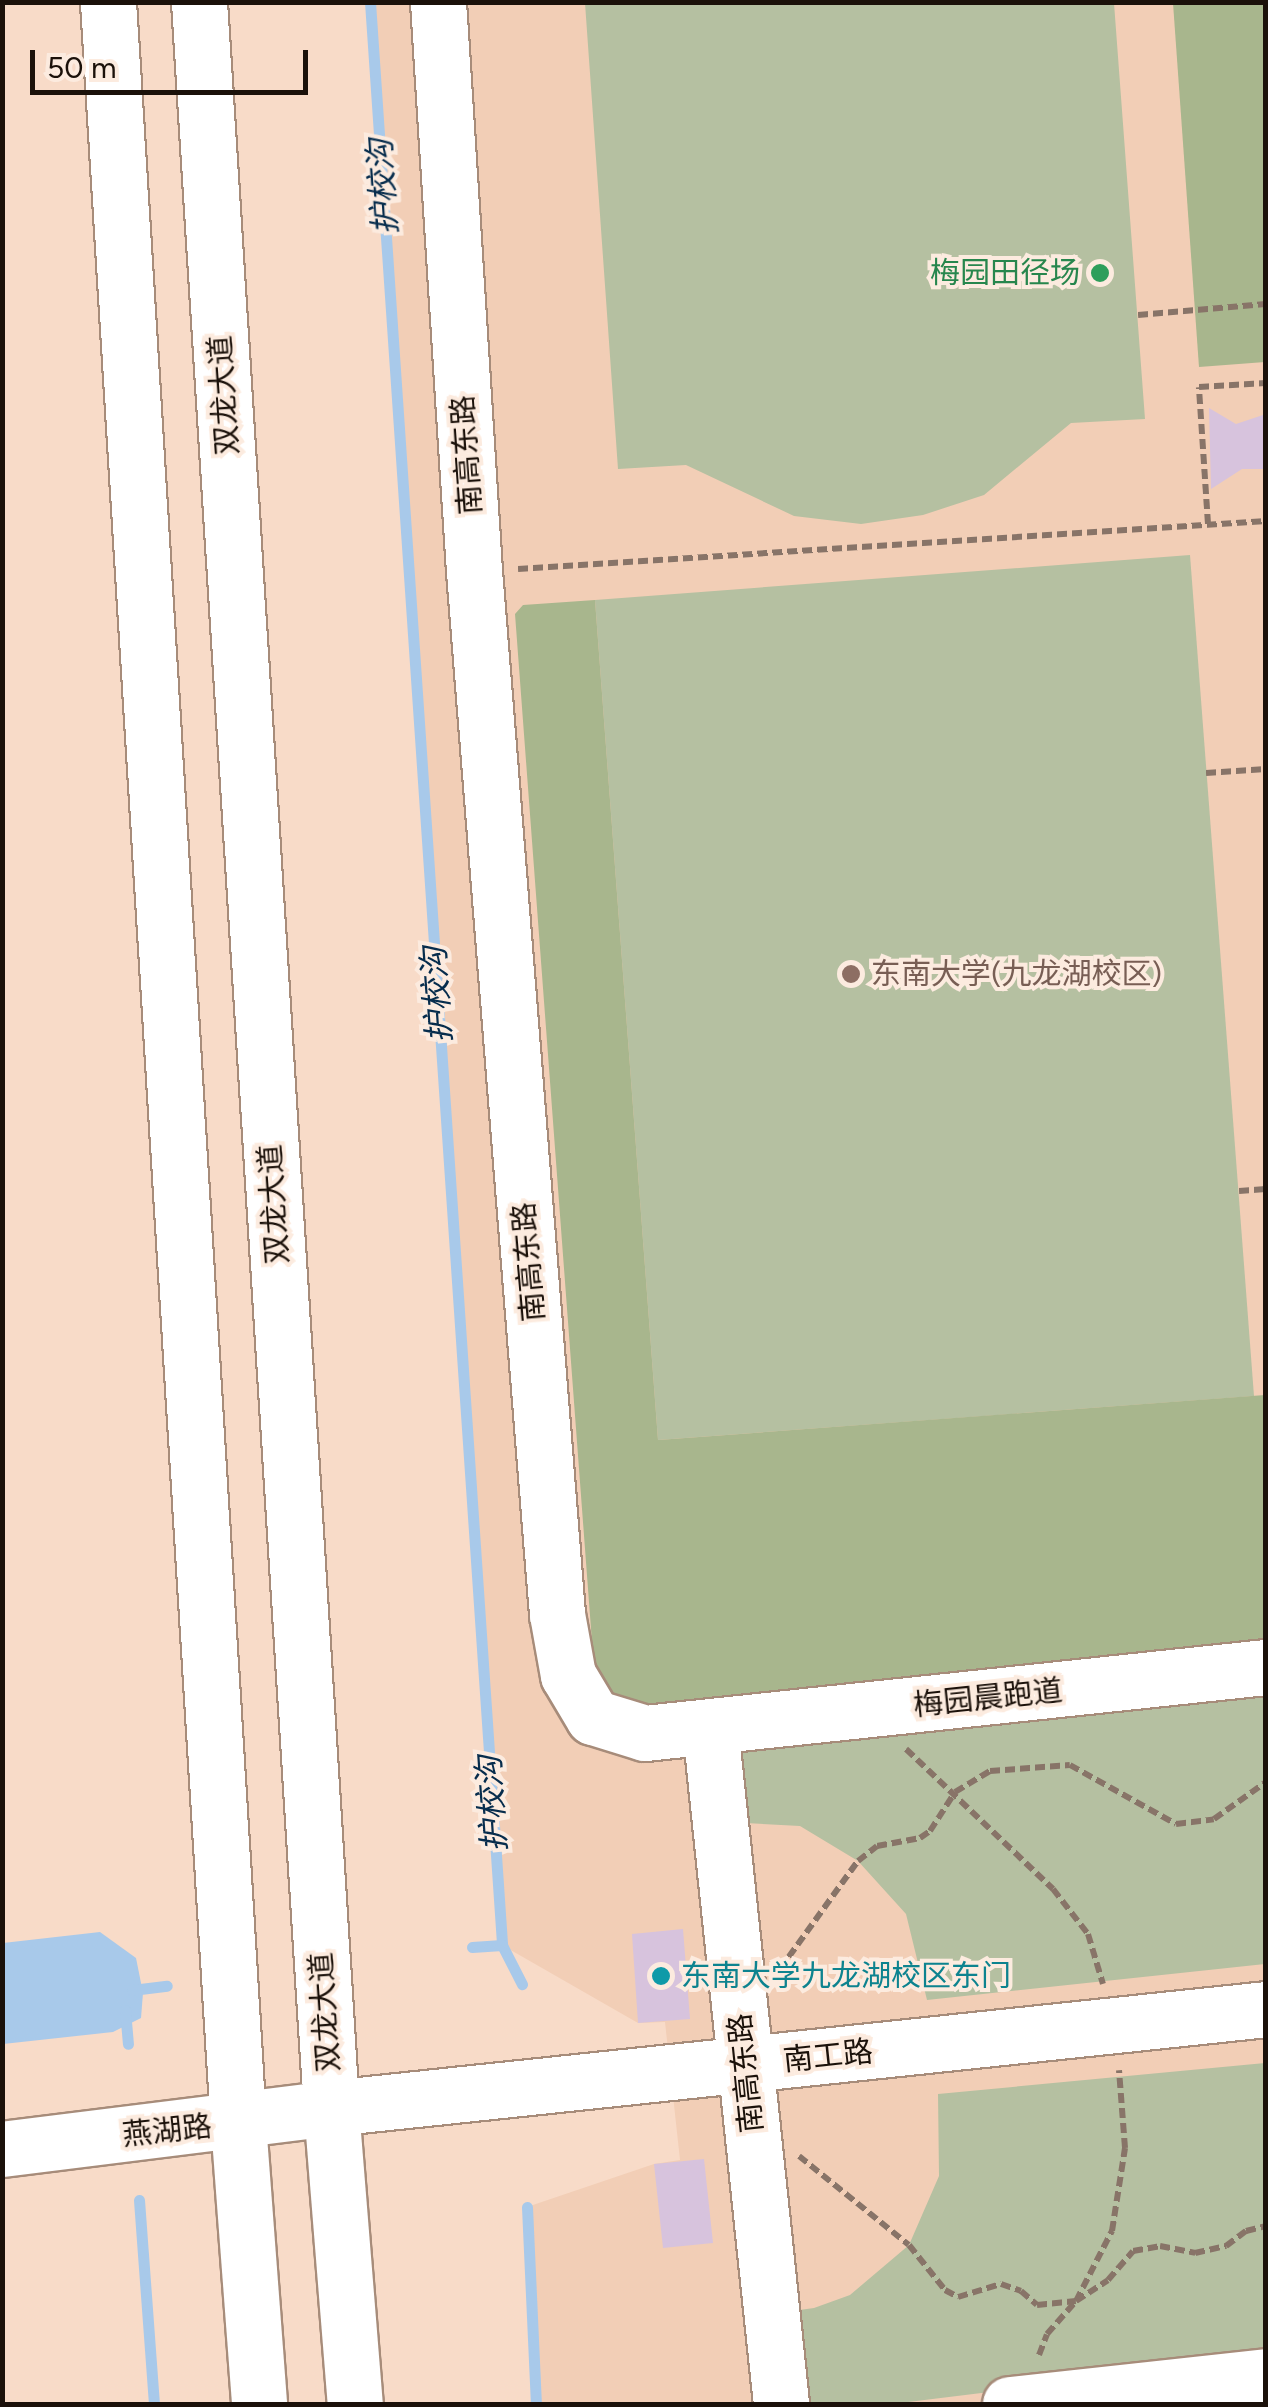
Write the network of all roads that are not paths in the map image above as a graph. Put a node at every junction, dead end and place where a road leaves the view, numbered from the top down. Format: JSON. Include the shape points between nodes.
{"nodes":[{"id":1,"x":108,"y":2,"type":"edge"},
{"id":2,"x":200,"y":2,"type":"edge"},
{"id":3,"x":438,"y":2,"type":"edge"},
{"id":4,"x":1266,"y":1668,"type":"edge"},
{"id":5,"x":710,"y":1728,"type":"junction"},
{"id":6,"x":1266,"y":2009,"type":"edge"},
{"id":7,"x":746,"y":2068,"type":"junction"},
{"id":8,"x":331,"y":2108,"type":"junction"},
{"id":9,"x":238,"y":2123,"type":"junction"},
{"id":10,"x":2,"y":2149,"type":"edge"},
{"id":11,"x":1266,"y":2376,"type":"edge"},
{"id":12,"x":259,"y":2404,"type":"edge"},
{"id":13,"x":355,"y":2404,"type":"edge"},
{"id":14,"x":781,"y":2404,"type":"edge"},
{"id":15,"x":1010,"y":2404,"type":"edge"}],
"edges":[{"from":1,"to":9,"type":"main road"},
{"from":2,"to":8,"type":"main road","name":"双龙大道"},
{"from":3,"to":5,"type":"main road","name":"南高东路","via":[[474,572],[556,1614],[568,1675],[594,1717],[645,1732]]},
{"from":4,"to":5,"type":"main road","name":"梅园晨跑道"},
{"from":5,"to":7,"type":"main road","name":"南高东路"},
{"from":6,"to":7,"type":"main road","name":"南工路"},
{"from":7,"to":8,"type":"main road","name":"南工路"},
{"from":7,"to":14,"type":"main road","name":"南高东路"},
{"from":8,"to":9,"type":"main road","name":"燕湖路"},
{"from":8,"to":13,"type":"main road","name":"双龙大道"},
{"from":9,"to":10,"type":"main road","name":"燕湖路"},
{"from":9,"to":12,"type":"main road"},
{"from":11,"to":15,"type":"main road"}]}
